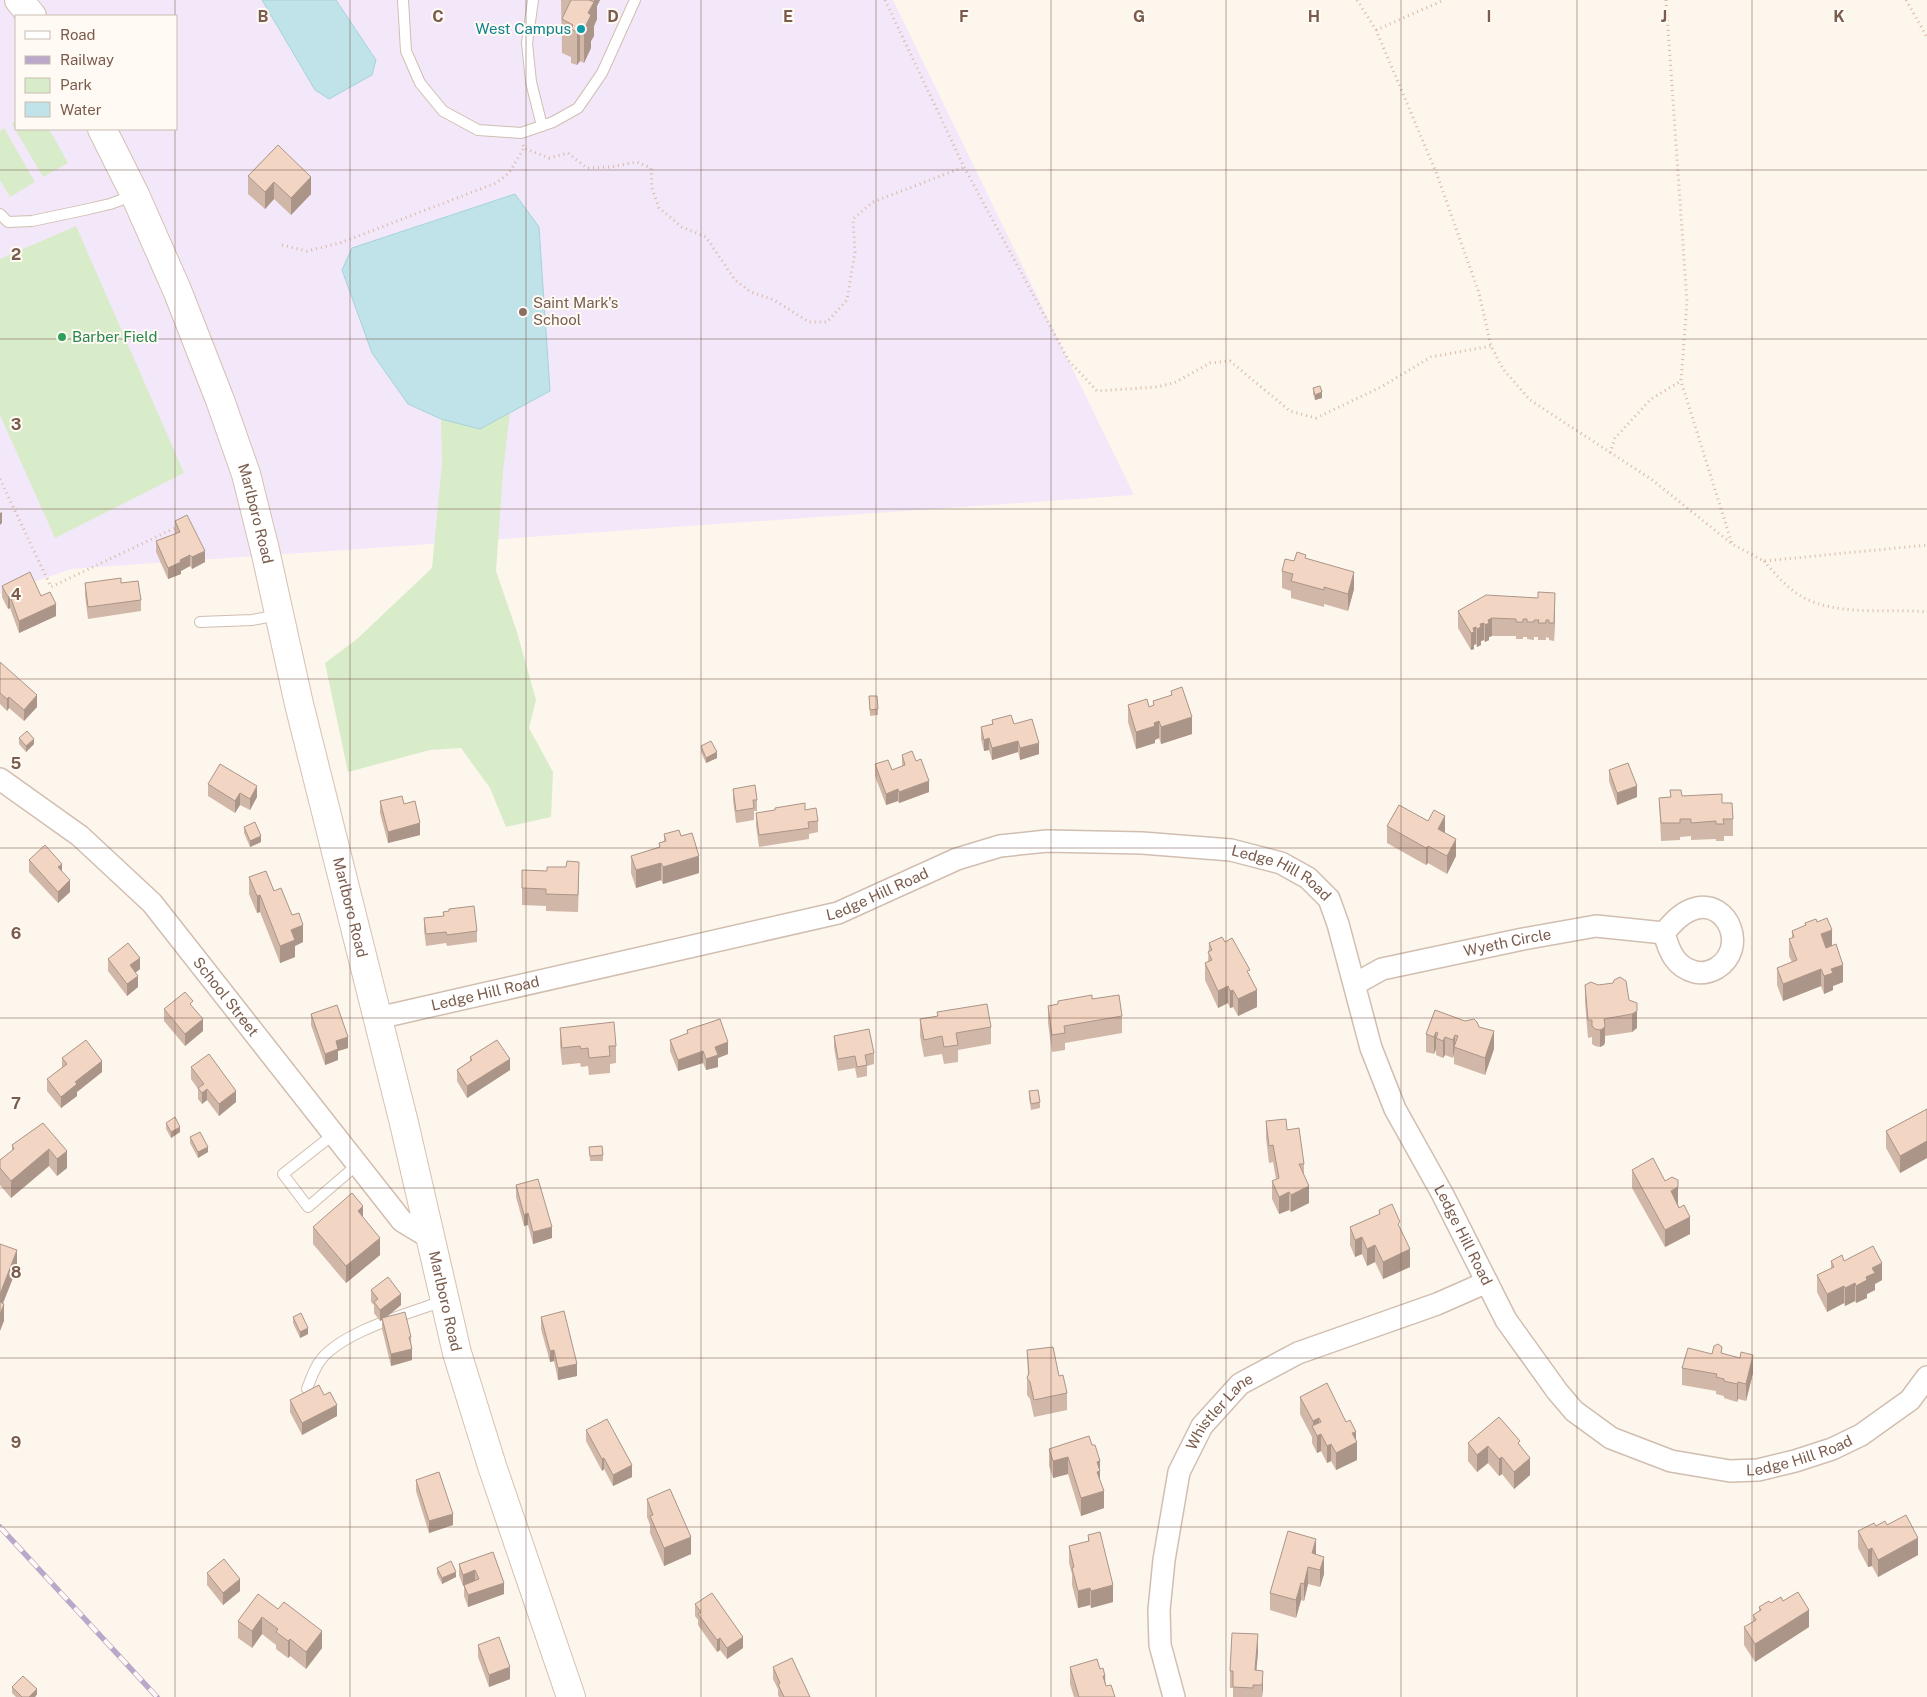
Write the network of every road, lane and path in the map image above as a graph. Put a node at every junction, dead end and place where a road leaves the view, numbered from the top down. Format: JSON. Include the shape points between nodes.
{"nodes":[{"id":1,"x":19,"y":0,"type":"edge"},
{"id":2,"x":403,"y":0,"type":"edge"},
{"id":3,"x":533,"y":0,"type":"edge"},
{"id":4,"x":635,"y":0,"type":"edge"},
{"id":5,"x":885,"y":0,"type":"edge"},
{"id":6,"x":1357,"y":0,"type":"edge"},
{"id":7,"x":1444,"y":0,"type":"edge"},
{"id":8,"x":1666,"y":0,"type":"edge"},
{"id":9,"x":1906,"y":0,"type":"edge"},
{"id":10,"x":31,"y":15,"type":"edge"},
{"id":11,"x":1376,"y":30,"type":"junction"},
{"id":12,"x":1927,"y":37,"type":"edge"},
{"id":13,"x":542,"y":126,"type":"junction"},
{"id":14,"x":103,"y":130,"type":"edge"},
{"id":15,"x":520,"y":133,"type":"junction"},
{"id":16,"x":524,"y":148,"type":"junction"},
{"id":17,"x":964,"y":167,"type":"junction"},
{"id":18,"x":136,"y":195,"type":"junction"},
{"id":19,"x":0,"y":214,"type":"edge"},
{"id":20,"x":282,"y":245,"type":"dead end"},
{"id":21,"x":1491,"y":346,"type":"junction"},
{"id":22,"x":1681,"y":381,"type":"junction"},
{"id":23,"x":1610,"y":452,"type":"junction"},
{"id":24,"x":0,"y":479,"type":"edge"},
{"id":25,"x":179,"y":526,"type":"edge"},
{"id":26,"x":1732,"y":544,"type":"junction"},
{"id":27,"x":1927,"y":545,"type":"edge"},
{"id":28,"x":1764,"y":561,"type":"junction"},
{"id":29,"x":1927,"y":612,"type":"edge"},
{"id":30,"x":280,"y":615,"type":"junction"},
{"id":31,"x":200,"y":622,"type":"dead end"},
{"id":32,"x":0,"y":779,"type":"edge"},
{"id":33,"x":1664,"y":932,"type":"dead end"},
{"id":34,"x":1355,"y":984,"type":"junction"},
{"id":35,"x":378,"y":1018,"type":"junction"},
{"id":36,"x":334,"y":1134,"type":"junction"},
{"id":37,"x":358,"y":1164,"type":"junction"},
{"id":38,"x":430,"y":1238,"type":"junction"},
{"id":39,"x":1487,"y":1282,"type":"junction"},
{"id":40,"x":444,"y":1301,"type":"junction"},
{"id":41,"x":1927,"y":1377,"type":"edge"},
{"id":42,"x":307,"y":1389,"type":"edge"},
{"id":43,"x":571,"y":1697,"type":"edge"},
{"id":44,"x":1174,"y":1697,"type":"edge"}],
"edges":[{"from":1,"to":10,"type":"main road"},
{"from":2,"to":15,"type":"lane","via":[[406,51],[420,83],[443,111],[478,130]]},
{"from":3,"to":13,"type":"lane","via":[[527,43],[531,82]]},
{"from":4,"to":13,"type":"lane","via":[[602,73],[578,108]]},
{"from":5,"to":17,"type":"path"},
{"from":6,"to":11,"type":"path"},
{"from":7,"to":11,"type":"path"},
{"from":8,"to":22,"type":"path","via":[[1687,302]]},
{"from":9,"to":12,"type":"path"},
{"from":11,"to":21,"type":"path","via":[[1436,172],[1479,293]]},
{"from":13,"to":15,"type":"lane"},
{"from":14,"to":18,"type":"main road","name":"Marlboro Road"},
{"from":15,"to":16,"type":"path"},
{"from":16,"to":17,"type":"path","via":[[549,158],[568,153],[587,168],[637,162],[650,168],[659,208],[682,227],[706,237],[735,280],[751,292],[774,300],[809,322],[827,322],[847,300],[855,252],[853,219],[873,202]]},
{"from":16,"to":20,"type":"path","via":[[509,173],[496,184],[340,243],[307,251]]},
{"from":17,"to":21,"type":"path","via":[[1069,361],[1097,391],[1166,384],[1210,363],[1230,361],[1290,411],[1316,418],[1381,387],[1430,358]]},
{"from":18,"to":19,"type":"lane","via":[[110,204],[25,222],[8,222]]},
{"from":18,"to":30,"type":"main road","name":"Marlboro Road","via":[[234,437],[256,512]]},
{"from":21,"to":23,"type":"path","via":[[1503,369],[1530,400]]},
{"from":22,"to":23,"type":"path","via":[[1651,399],[1615,438]]},
{"from":22,"to":26,"type":"path"},
{"from":23,"to":26,"type":"path","via":[[1651,479]]},
{"from":24,"to":25,"type":"path","via":[[51,587]]},
{"from":26,"to":28,"type":"path"},
{"from":27,"to":28,"type":"path"},
{"from":28,"to":29,"type":"path","via":[[1782,582],[1810,601],[1851,611]]},
{"from":30,"to":31,"type":"lane","via":[[252,620]]},
{"from":30,"to":35,"type":"main road","name":"Marlboro Road","via":[[299,704]]},
{"from":32,"to":36,"type":"street","name":"School Street","via":[[80,836],[152,903]]},
{"from":33,"to":34,"type":"street","name":"Wyeth Circle","via":[[1596,926],[1382,970]]},
{"from":34,"to":35,"type":"street","name":"Ledge Hill Road","via":[[1329,899],[1308,878],[1281,863],[1231,850],[1142,843],[1047,841],[1000,846],[957,859],[838,913]]},
{"from":34,"to":39,"type":"street","name":"Ledge Hill Road","via":[[1371,1048],[1395,1108]]},
{"from":35,"to":38,"type":"main road","name":"Marlboro Road"},
{"from":36,"to":37,"type":"street","name":"School Street"},
{"from":36,"to":37,"type":"lane","via":[[282,1174],[308,1207]]},
{"from":37,"to":38,"type":"street","name":"School Street","via":[[402,1220]]},
{"from":38,"to":40,"type":"main road","name":"Marlboro Road"},
{"from":39,"to":41,"type":"street","name":"Ledge Hill Road","via":[[1506,1320],[1574,1411],[1611,1438],[1671,1461],[1730,1471],[1758,1470],[1832,1449],[1861,1435],[1910,1400]]},
{"from":39,"to":44,"type":"street","name":"Whistler Lane","via":[[1437,1304],[1298,1353],[1240,1384],[1202,1426],[1179,1472],[1158,1610],[1160,1645]]},
{"from":40,"to":42,"type":"lane","via":[[342,1340],[318,1362]]},
{"from":40,"to":43,"type":"main road","name":"Marlboro Road","via":[[469,1394]]}]}
